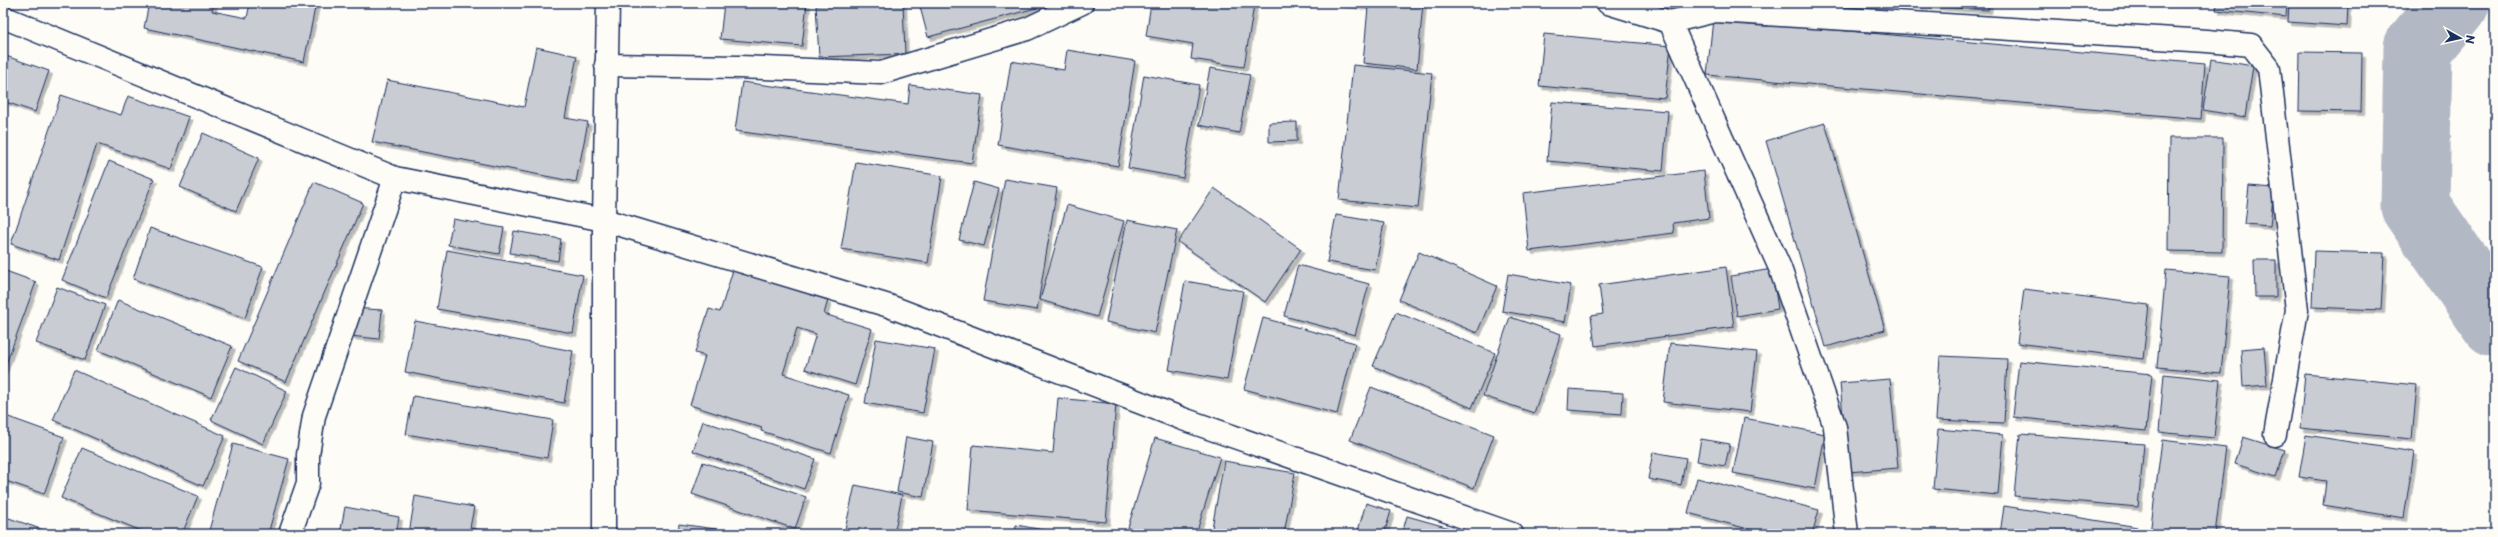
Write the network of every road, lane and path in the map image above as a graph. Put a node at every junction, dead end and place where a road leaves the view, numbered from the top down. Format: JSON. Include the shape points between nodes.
{"nodes":[{"id":1,"x":608,"y":3,"type":"edge"},
{"id":2,"x":1082,"y":3,"type":"edge"},
{"id":3,"x":1608,"y":3,"type":"edge"},
{"id":4,"x":3,"y":17,"type":"edge"},
{"id":5,"x":1670,"y":22,"type":"junction"},
{"id":6,"x":606,"y":65,"type":"junction"},
{"id":7,"x":395,"y":178,"type":"junction"},
{"id":8,"x":604,"y":220,"type":"junction"},
{"id":9,"x":2275,"y":435,"type":"dead end"},
{"id":10,"x":290,"y":534,"type":"edge"},
{"id":11,"x":604,"y":534,"type":"edge"},
{"id":12,"x":1512,"y":534,"type":"edge"},
{"id":13,"x":1847,"y":534,"type":"edge"}],
"edges":[{"from":1,"to":6,"type":"street"},
{"from":2,"to":6,"type":"street","via":[[1027,29],[881,74],[739,67]]},
{"from":3,"to":5,"type":"street"},
{"from":4,"to":7,"type":"street"},
{"from":5,"to":9,"type":"street","via":[[1714,10],[2250,45],[2269,68],[2297,310]]},
{"from":5,"to":13,"type":"street","via":[[1780,268],[1828,405],[1835,427]]},
{"from":6,"to":8,"type":"street"},
{"from":7,"to":8,"type":"street"},
{"from":7,"to":10,"type":"street","via":[[314,416],[308,455],[308,483]]},
{"from":8,"to":11,"type":"street"},
{"from":8,"to":12,"type":"street","via":[[889,306],[1183,419]]}]}
